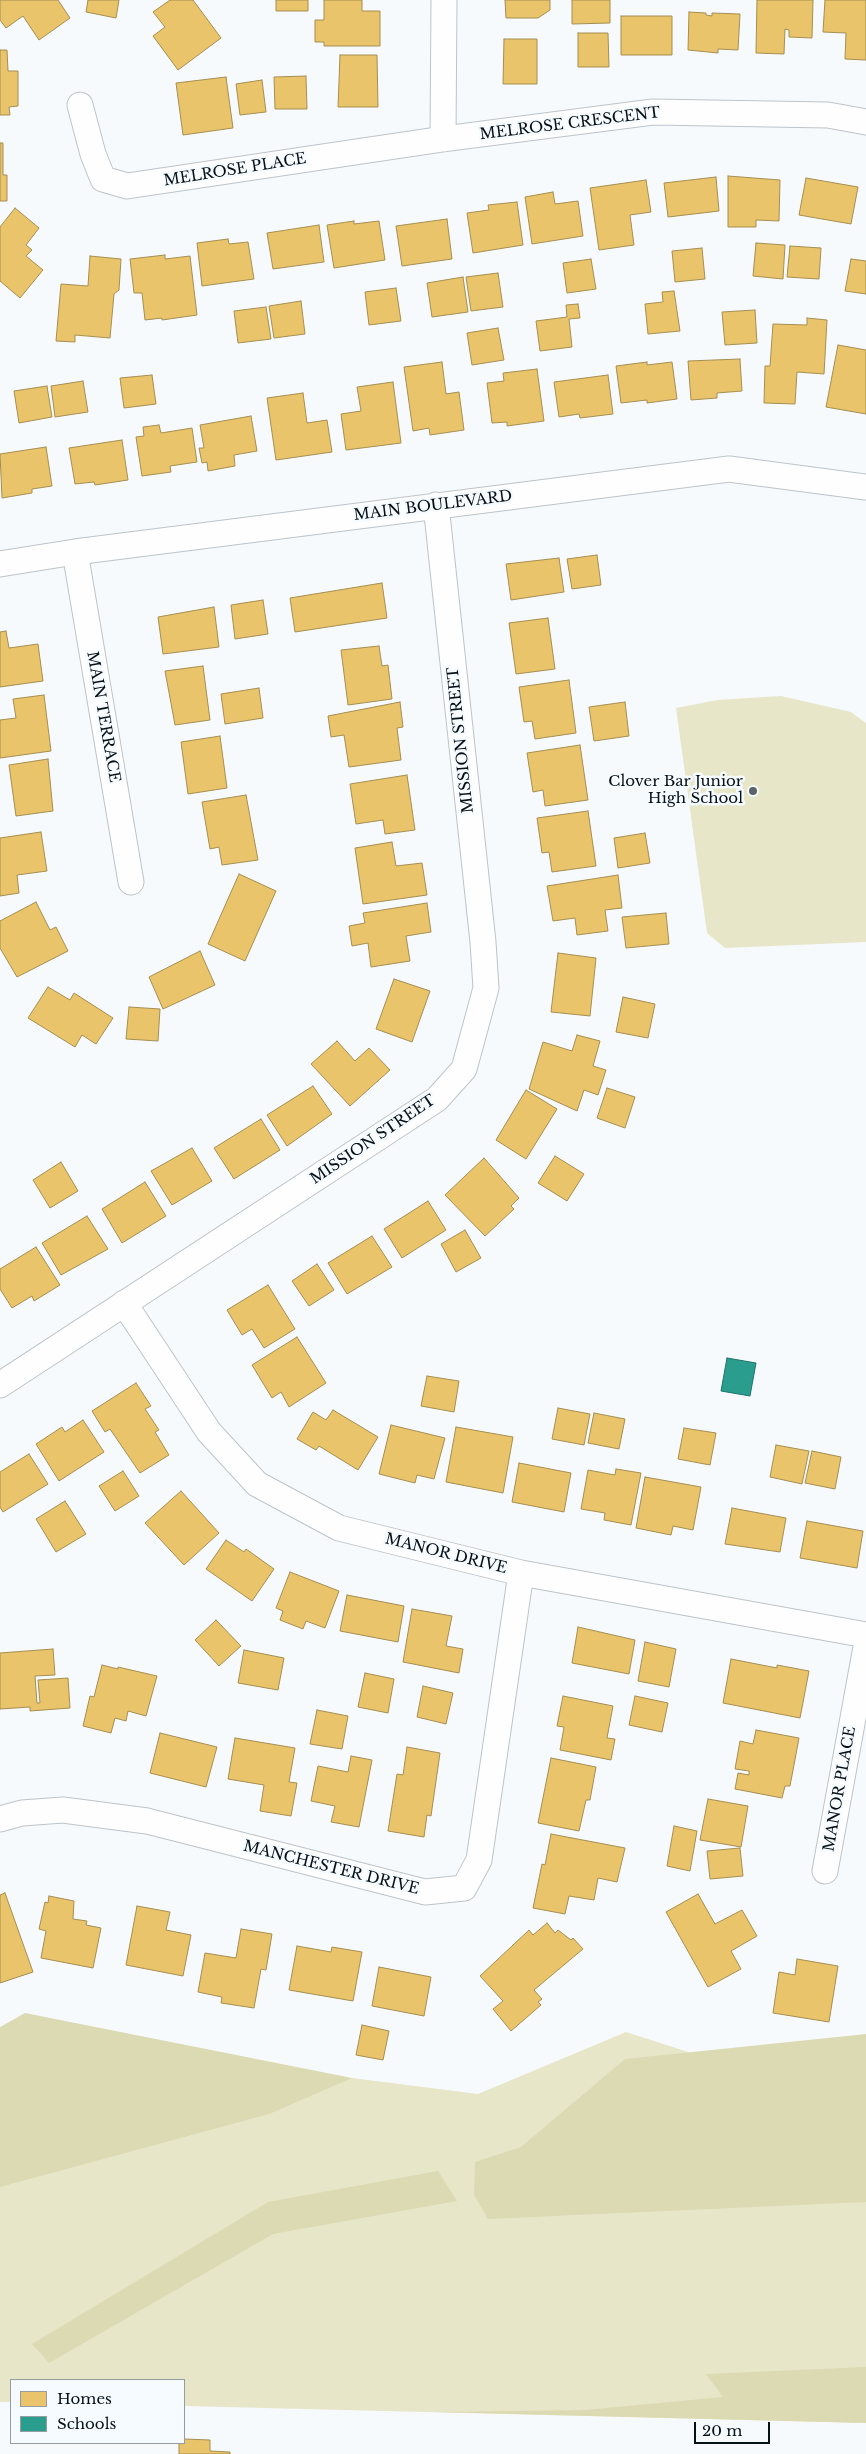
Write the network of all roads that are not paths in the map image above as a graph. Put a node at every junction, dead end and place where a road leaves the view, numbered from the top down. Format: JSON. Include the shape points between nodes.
{"nodes":[{"id":1,"x":444,"y":0,"type":"edge"},
{"id":2,"x":80,"y":105,"type":"dead end"},
{"id":3,"x":866,"y":122,"type":"edge"},
{"id":4,"x":443,"y":139,"type":"junction"},
{"id":5,"x":866,"y":487,"type":"edge"},
{"id":6,"x":436,"y":505,"type":"junction"},
{"id":7,"x":75,"y":552,"type":"junction"},
{"id":8,"x":0,"y":564,"type":"edge"},
{"id":9,"x":131,"y":882,"type":"dead end"},
{"id":10,"x":124,"y":1304,"type":"junction"},
{"id":11,"x":0,"y":1385,"type":"edge"},
{"id":12,"x":521,"y":1573,"type":"junction"},
{"id":13,"x":866,"y":1635,"type":"edge"},
{"id":14,"x":866,"y":1647,"type":"edge"},
{"id":15,"x":0,"y":1819,"type":"edge"},
{"id":16,"x":825,"y":1871,"type":"dead end"}],
"edges":[{"from":1,"to":4,"type":"street"},
{"from":2,"to":4,"type":"street","name":"MELROSE PLACE","via":[[93,154],[104,179],[126,186]]},
{"from":3,"to":4,"type":"street","name":"MELROSE CRESCENT","via":[[828,114],[653,112]]},
{"from":5,"to":6,"type":"street","name":"MAIN BOULEVARD","via":[[729,469]]},
{"from":6,"to":7,"type":"street","name":"MAIN BOULEVARD"},
{"from":6,"to":10,"type":"street","name":"MISSION STREET","via":[[486,988],[464,1069],[437,1099]]},
{"from":7,"to":8,"type":"street","name":"MAIN BOULEVARD"},
{"from":7,"to":9,"type":"street","name":"MAIN TERRACE"},
{"from":10,"to":11,"type":"street","name":"MISSION STREET"},
{"from":10,"to":12,"type":"street","name":"MANOR DRIVE","via":[[209,1432],[257,1484],[339,1528]]},
{"from":12,"to":13,"type":"street","name":"MANOR DRIVE"},
{"from":12,"to":15,"type":"street","name":"MANCHESTER DRIVE","via":[[479,1860],[464,1888],[425,1892],[147,1821],[63,1810],[22,1813]]},
{"from":14,"to":16,"type":"street","name":"MANOR PLACE"}]}
